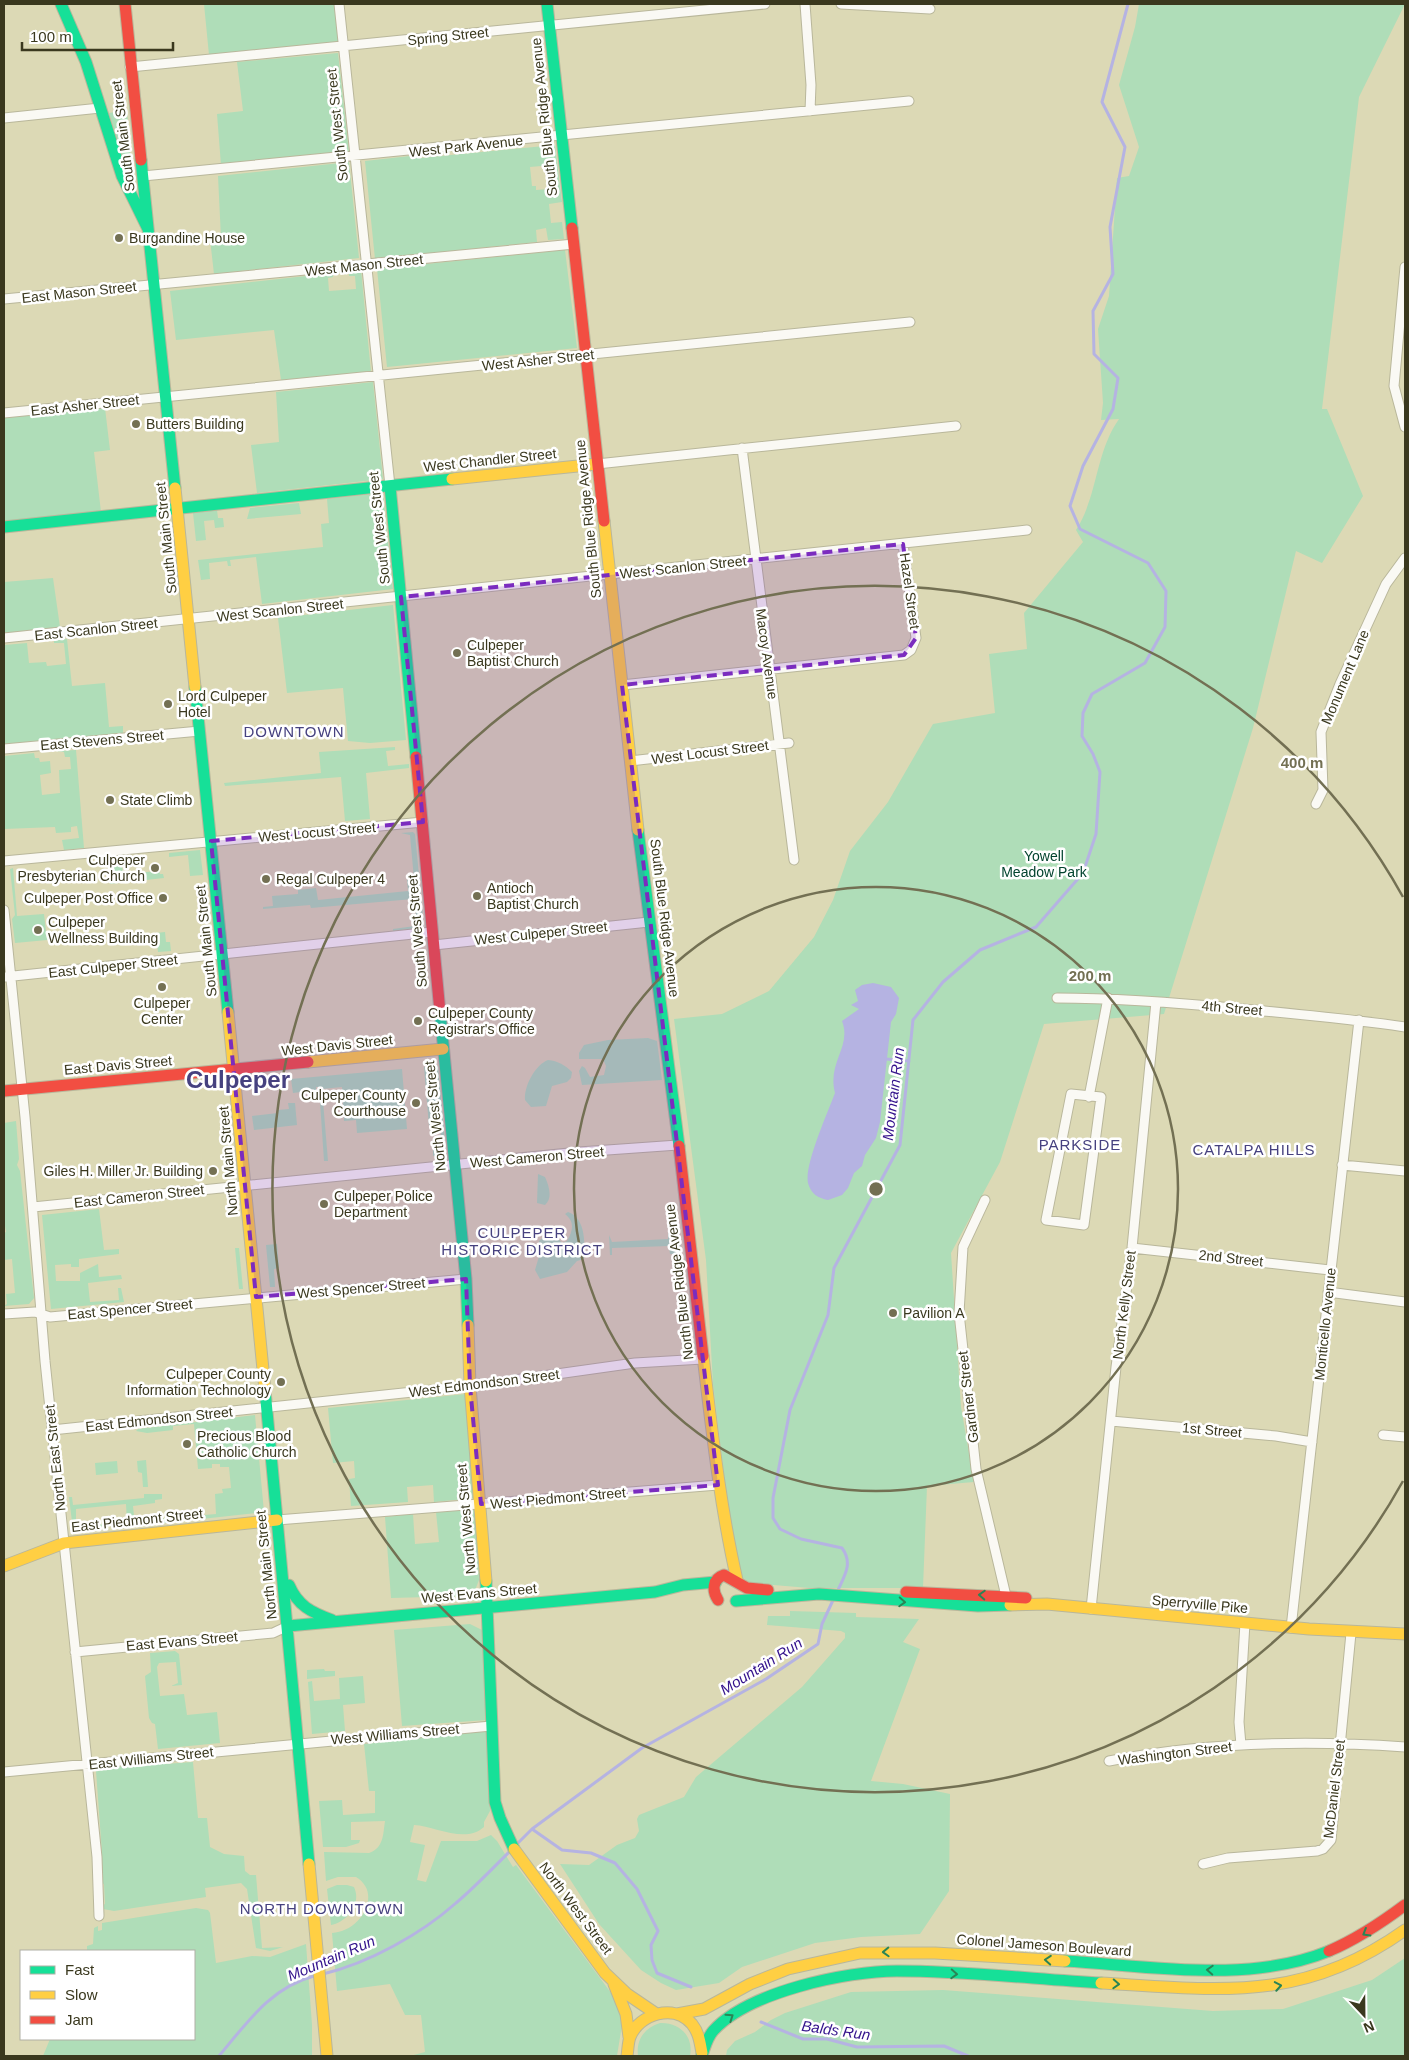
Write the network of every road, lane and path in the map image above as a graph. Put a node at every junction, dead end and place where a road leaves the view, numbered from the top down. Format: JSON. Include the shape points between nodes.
{"nodes":[{"id":1,"x":62,"y":4,"type":"edge"},
{"id":2,"x":124,"y":4,"type":"edge"},
{"id":3,"x":338,"y":4,"type":"edge"},
{"id":4,"x":547,"y":4,"type":"edge"},
{"id":5,"x":765,"y":4,"type":"edge"},
{"id":6,"x":805,"y":4,"type":"edge"},
{"id":7,"x":841,"y":4,"type":"edge"},
{"id":8,"x":930,"y":9,"type":"dead end"},
{"id":9,"x":549,"y":26,"type":"junction"},
{"id":10,"x":343,"y":46,"type":"junction"},
{"id":11,"x":130,"y":67,"type":"junction"},
{"id":12,"x":909,"y":101,"type":"dead end"},
{"id":13,"x":100,"y":108,"type":"junction"},
{"id":14,"x":810,"y":111,"type":"junction"},
{"id":15,"x":4,"y":118,"type":"edge"},
{"id":16,"x":562,"y":136,"type":"junction"},
{"id":17,"x":356,"y":157,"type":"junction"},
{"id":18,"x":143,"y":176,"type":"junction"},
{"id":19,"x":148,"y":230,"type":"junction"},
{"id":20,"x":574,"y":244,"type":"junction"},
{"id":21,"x":366,"y":265,"type":"junction"},
{"id":22,"x":1405,"y":267,"type":"edge"},
{"id":23,"x":155,"y":285,"type":"junction"},
{"id":24,"x":4,"y":299,"type":"edge"},
{"id":25,"x":910,"y":322,"type":"dead end"},
{"id":26,"x":586,"y":355,"type":"junction"},
{"id":27,"x":378,"y":376,"type":"junction"},
{"id":28,"x":166,"y":396,"type":"junction"},
{"id":29,"x":4,"y":413,"type":"edge"},
{"id":30,"x":956,"y":426,"type":"dead end"},
{"id":31,"x":1405,"y":427,"type":"edge"},
{"id":32,"x":742,"y":448,"type":"junction"},
{"id":33,"x":597,"y":464,"type":"junction"},
{"id":34,"x":390,"y":486,"type":"junction"},
{"id":35,"x":178,"y":508,"type":"junction"},
{"id":36,"x":4,"y":527,"type":"edge"},
{"id":37,"x":1028,"y":530,"type":"dead end"},
{"id":38,"x":903,"y":544,"type":"junction"},
{"id":39,"x":1405,"y":558,"type":"edge"},
{"id":40,"x":755,"y":559,"type":"junction"},
{"id":41,"x":609,"y":575,"type":"junction"},
{"id":42,"x":401,"y":597,"type":"junction"},
{"id":43,"x":189,"y":620,"type":"junction"},
{"id":44,"x":4,"y":638,"type":"edge"},
{"id":45,"x":769,"y":669,"type":"junction"},
{"id":46,"x":622,"y":685,"type":"junction"},
{"id":47,"x":200,"y":731,"type":"junction"},
{"id":48,"x":784,"y":744,"type":"junction"},
{"id":49,"x":4,"y":749,"type":"edge"},
{"id":50,"x":630,"y":761,"type":"junction"},
{"id":51,"x":1316,"y":804,"type":"dead end"},
{"id":52,"x":423,"y":822,"type":"junction"},
{"id":53,"x":212,"y":841,"type":"junction"},
{"id":54,"x":794,"y":860,"type":"dead end"},
{"id":55,"x":4,"y":861,"type":"edge"},
{"id":56,"x":4,"y":910,"type":"edge"},
{"id":57,"x":649,"y":922,"type":"junction"},
{"id":58,"x":432,"y":932,"type":"junction"},
{"id":59,"x":434,"y":944,"type":"junction"},
{"id":60,"x":223,"y":953,"type":"junction"},
{"id":61,"x":7,"y":977,"type":"edge"},
{"id":62,"x":1057,"y":998,"type":"dead end"},
{"id":63,"x":1108,"y":998,"type":"junction"},
{"id":64,"x":1156,"y":1002,"type":"junction"},
{"id":65,"x":1359,"y":1020,"type":"junction"},
{"id":66,"x":1405,"y":1027,"type":"edge"},
{"id":67,"x":664,"y":1031,"type":"joint"},
{"id":68,"x":443,"y":1049,"type":"junction"},
{"id":69,"x":235,"y":1070,"type":"junction"},
{"id":70,"x":22,"y":1089,"type":"junction"},
{"id":71,"x":4,"y":1091,"type":"edge"},
{"id":72,"x":1089,"y":1097,"type":"junction"},
{"id":73,"x":678,"y":1144,"type":"junction"},
{"id":74,"x":456,"y":1164,"type":"junction"},
{"id":75,"x":1342,"y":1165,"type":"junction"},
{"id":76,"x":1405,"y":1171,"type":"edge"},
{"id":77,"x":246,"y":1186,"type":"junction"},
{"id":78,"x":985,"y":1200,"type":"dead end"},
{"id":79,"x":33,"y":1207,"type":"junction"},
{"id":80,"x":1132,"y":1248,"type":"junction"},
{"id":81,"x":1330,"y":1270,"type":"junction"},
{"id":82,"x":466,"y":1279,"type":"junction"},
{"id":83,"x":1328,"y":1292,"type":"junction"},
{"id":84,"x":256,"y":1297,"type":"junction"},
{"id":85,"x":1405,"y":1302,"type":"edge"},
{"id":86,"x":4,"y":1314,"type":"edge"},
{"id":87,"x":42,"y":1314,"type":"junction"},
{"id":88,"x":703,"y":1358,"type":"junction"},
{"id":89,"x":470,"y":1386,"type":"junction"},
{"id":90,"x":265,"y":1408,"type":"junction"},
{"id":91,"x":1111,"y":1420,"type":"junction"},
{"id":92,"x":52,"y":1430,"type":"junction"},
{"id":93,"x":1383,"y":1435,"type":"dead end"},
{"id":94,"x":1405,"y":1437,"type":"edge"},
{"id":95,"x":1312,"y":1442,"type":"junction"},
{"id":96,"x":718,"y":1485,"type":"junction"},
{"id":97,"x":481,"y":1504,"type":"junction"},
{"id":98,"x":277,"y":1520,"type":"junction"},
{"id":99,"x":725,"y":1530,"type":"junction"},
{"id":100,"x":64,"y":1543,"type":"junction"},
{"id":101,"x":282,"y":1562,"type":"junction"},
{"id":102,"x":4,"y":1566,"type":"edge"},
{"id":103,"x":719,"y":1580,"type":"junction"},
{"id":104,"x":738,"y":1581,"type":"junction"},
{"id":105,"x":673,"y":1590,"type":"junction"},
{"id":106,"x":789,"y":1595,"type":"junction"},
{"id":107,"x":854,"y":1596,"type":"junction"},
{"id":108,"x":1006,"y":1596,"type":"junction"},
{"id":109,"x":718,"y":1600,"type":"junction"},
{"id":110,"x":736,"y":1600,"type":"junction"},
{"id":111,"x":1047,"y":1604,"type":"junction"},
{"id":112,"x":488,"y":1607,"type":"junction"},
{"id":113,"x":1091,"y":1609,"type":"junction"},
{"id":114,"x":336,"y":1621,"type":"junction"},
{"id":115,"x":1245,"y":1624,"type":"junction"},
{"id":116,"x":288,"y":1626,"type":"junction"},
{"id":117,"x":1291,"y":1628,"type":"junction"},
{"id":118,"x":1351,"y":1632,"type":"junction"},
{"id":119,"x":1405,"y":1634,"type":"edge"},
{"id":120,"x":1405,"y":1643,"type":"edge"},
{"id":121,"x":75,"y":1652,"type":"junction"},
{"id":122,"x":490,"y":1726,"type":"junction"},
{"id":123,"x":299,"y":1743,"type":"junction"},
{"id":124,"x":1340,"y":1743,"type":"junction"},
{"id":125,"x":1241,"y":1745,"type":"junction"},
{"id":126,"x":1405,"y":1747,"type":"edge"},
{"id":127,"x":1109,"y":1761,"type":"dead end"},
{"id":128,"x":88,"y":1764,"type":"junction"},
{"id":129,"x":4,"y":1772,"type":"edge"},
{"id":130,"x":1203,"y":1864,"type":"dead end"},
{"id":131,"x":1405,"y":1904,"type":"edge"},
{"id":132,"x":98,"y":1916,"type":"dead end"},
{"id":133,"x":1405,"y":1930,"type":"edge"},
{"id":134,"x":612,"y":1981,"type":"junction"},
{"id":135,"x":655,"y":2013,"type":"junction"},
{"id":136,"x":677,"y":2014,"type":"junction"},
{"id":137,"x":324,"y":2030,"type":"junction"},
{"id":138,"x":626,"y":2049,"type":"edge"},
{"id":139,"x":322,"y":2056,"type":"edge"},
{"id":140,"x":327,"y":2056,"type":"edge"},
{"id":141,"x":702,"y":2056,"type":"edge"}],
"edges":[{"from":1,"to":13,"type":"main road","via":[[82,51]]},
{"from":2,"to":11,"type":"main road","name":"South Main Street"},
{"from":3,"to":10,"type":"street","name":"South West Street"},
{"from":4,"to":9,"type":"main road","name":"South Blue Ridge Avenue"},
{"from":5,"to":9,"type":"street","name":"Spring Street"},
{"from":6,"to":14,"type":"street"},
{"from":7,"to":8,"type":"street"},
{"from":9,"to":10,"type":"street","name":"Spring Street"},
{"from":9,"to":16,"type":"main road","name":"South Blue Ridge Avenue"},
{"from":10,"to":11,"type":"street","name":"Spring Street"},
{"from":10,"to":17,"type":"street","name":"South West Street"},
{"from":11,"to":18,"type":"main road","name":"South Main Street"},
{"from":12,"to":14,"type":"street","name":"West Park Avenue"},
{"from":13,"to":15,"type":"street"},
{"from":13,"to":19,"type":"main road","via":[[128,194]]},
{"from":14,"to":16,"type":"street","name":"West Park Avenue"},
{"from":16,"to":17,"type":"street","name":"West Park Avenue"},
{"from":16,"to":20,"type":"main road","name":"South Blue Ridge Avenue"},
{"from":17,"to":18,"type":"street","name":"West Park Avenue"},
{"from":17,"to":21,"type":"street","name":"South West Street"},
{"from":18,"to":19,"type":"main road","name":"South Main Street"},
{"from":19,"to":23,"type":"main road","name":"South Main Street"},
{"from":20,"to":21,"type":"street","name":"West Mason Street"},
{"from":20,"to":26,"type":"main road","name":"South Blue Ridge Avenue"},
{"from":21,"to":23,"type":"street","name":"West Mason Street"},
{"from":21,"to":27,"type":"street","name":"South West Street"},
{"from":22,"to":31,"type":"street","via":[[1394,386]]},
{"from":23,"to":24,"type":"street","name":"East Mason Street"},
{"from":23,"to":28,"type":"main road","name":"South Main Street"},
{"from":25,"to":26,"type":"street","name":"West Asher Street"},
{"from":26,"to":27,"type":"street","name":"West Asher Street"},
{"from":26,"to":33,"type":"main road","name":"South Blue Ridge Avenue"},
{"from":27,"to":28,"type":"street","name":"West Asher Street"},
{"from":27,"to":34,"type":"street","name":"South West Street"},
{"from":28,"to":29,"type":"street","name":"East Asher Street"},
{"from":28,"to":35,"type":"main road","name":"South Main Street"},
{"from":30,"to":32,"type":"street","name":"West Chandler Street"},
{"from":32,"to":33,"type":"street","name":"West Chandler Street"},
{"from":32,"to":40,"type":"street","name":"Macoy Avenue"},
{"from":33,"to":34,"type":"main road","name":"West Chandler Street"},
{"from":33,"to":41,"type":"main road","name":"South Blue Ridge Avenue"},
{"from":34,"to":35,"type":"main road","name":"West Chandler Street"},
{"from":34,"to":42,"type":"main road","name":"South West Street"},
{"from":35,"to":36,"type":"main road","name":"West Chandler Street"},
{"from":35,"to":43,"type":"main road","name":"South Main Street"},
{"from":37,"to":38,"type":"street","name":"West Scanlon Street"},
{"from":38,"to":40,"type":"street","name":"West Scanlon Street"},
{"from":38,"to":45,"type":"street","name":"Hazel Street","via":[[916,638],[910,650],[896,657]]},
{"from":39,"to":51,"type":"street","name":"Monument Lane","via":[[1386,584],[1321,732],[1323,790]]},
{"from":40,"to":41,"type":"street","name":"West Scanlon Street"},
{"from":40,"to":45,"type":"street","name":"Macoy Avenue"},
{"from":41,"to":42,"type":"street","name":"West Scanlon Street"},
{"from":41,"to":46,"type":"main road","name":"South Blue Ridge Avenue"},
{"from":42,"to":43,"type":"street","name":"West Scanlon Street"},
{"from":42,"to":52,"type":"main road","name":"South West Street"},
{"from":43,"to":44,"type":"street","name":"East Scanlon Street"},
{"from":43,"to":47,"type":"main road","name":"South Main Street"},
{"from":45,"to":46,"type":"street"},
{"from":45,"to":48,"type":"street","name":"Macoy Avenue"},
{"from":46,"to":50,"type":"main road","name":"South Blue Ridge Avenue"},
{"from":47,"to":49,"type":"street","name":"East Stevens Street"},
{"from":47,"to":53,"type":"main road","name":"South Main Street"},
{"from":48,"to":50,"type":"street","name":"West Locust Street"},
{"from":48,"to":54,"type":"street","name":"Macoy Avenue"},
{"from":50,"to":57,"type":"main road","name":"South Blue Ridge Avenue"},
{"from":52,"to":53,"type":"street","name":"West Locust Street"},
{"from":52,"to":58,"type":"main road","name":"South West Street"},
{"from":53,"to":55,"type":"street","name":"West Locust Street"},
{"from":53,"to":60,"type":"main road","name":"South Main Street"},
{"from":56,"to":61,"type":"street","name":"North East Street"},
{"from":57,"to":59,"type":"street","name":"West Culpeper Street"},
{"from":57,"to":67,"type":"main road","name":"South Blue Ridge Avenue"},
{"from":58,"to":59,"type":"main road","name":"South West Street"},
{"from":58,"to":60,"type":"street"},
{"from":59,"to":68,"type":"main road","name":"South West Street"},
{"from":60,"to":61,"type":"street","name":"East Culpeper Street"},
{"from":60,"to":69,"type":"main road","name":"South Main Street"},
{"from":61,"to":70,"type":"street","name":"North East Street"},
{"from":62,"to":63,"type":"street","name":"4th Street"},
{"from":63,"to":64,"type":"street","name":"4th Street"},
{"from":63,"to":72,"type":"street"},
{"from":64,"to":65,"type":"street","name":"4th Street"},
{"from":64,"to":80,"type":"street","name":"North Kelly Street"},
{"from":65,"to":66,"type":"street","name":"4th Street"},
{"from":65,"to":75,"type":"street","name":"Monticello Avenue"},
{"from":67,"to":73,"type":"main road","name":"North Blue Ridge Avenue"},
{"from":68,"to":69,"type":"main road","name":"West Davis Street"},
{"from":68,"to":74,"type":"main road","name":"North West Street"},
{"from":69,"to":70,"type":"main road","name":"East Davis Street"},
{"from":69,"to":77,"type":"main road","name":"North Main Street"},
{"from":70,"to":71,"type":"main road","name":"East Davis Street"},
{"from":70,"to":79,"type":"street","name":"North East Street"},
{"from":72,"to":72,"type":"street","via":[[1101,1097],[1084,1225],[1046,1220],[1071,1094]]},
{"from":73,"to":74,"type":"street","name":"West Cameron Street"},
{"from":73,"to":88,"type":"main road","name":"North Blue Ridge Avenue"},
{"from":74,"to":77,"type":"street","name":"West Cameron Street"},
{"from":74,"to":82,"type":"main road","name":"North West Street"},
{"from":75,"to":76,"type":"street"},
{"from":75,"to":81,"type":"street","name":"Monticello Avenue"},
{"from":77,"to":79,"type":"street","name":"East Cameron Street"},
{"from":77,"to":84,"type":"main road","name":"North Main Street"},
{"from":78,"to":108,"type":"street","name":"Gardner Street","via":[[963,1247],[959,1313],[976,1469]]},
{"from":79,"to":87,"type":"street","name":"North East Street"},
{"from":80,"to":81,"type":"street","name":"2nd Street"},
{"from":80,"to":91,"type":"street","name":"North Kelly Street"},
{"from":81,"to":83,"type":"street","name":"Monticello Avenue"},
{"from":82,"to":84,"type":"street","name":"West Spencer Street"},
{"from":82,"to":89,"type":"main road","name":"North West Street"},
{"from":83,"to":85,"type":"street"},
{"from":83,"to":95,"type":"street","name":"Monticello Avenue"},
{"from":84,"to":87,"type":"street","name":"East Spencer Street","via":[[50,1317]]},
{"from":84,"to":90,"type":"main road","name":"North Main Street"},
{"from":86,"to":87,"type":"street","name":"East Spencer Street"},
{"from":87,"to":92,"type":"street","name":"North East Street"},
{"from":88,"to":89,"type":"street","name":"West Edmondson Street","via":[[635,1363]]},
{"from":88,"to":96,"type":"main road","name":"North Blue Ridge Avenue"},
{"from":89,"to":90,"type":"street","name":"West Edmondson Street"},
{"from":89,"to":97,"type":"main road","name":"North West Street"},
{"from":90,"to":92,"type":"street","name":"East Edmondson Street"},
{"from":90,"to":98,"type":"main road","name":"North Main Street"},
{"from":91,"to":95,"type":"street","name":"1st Street"},
{"from":91,"to":113,"type":"street","name":"North Kelly Street"},
{"from":92,"to":100,"type":"street","name":"North East Street"},
{"from":93,"to":94,"type":"street"},
{"from":95,"to":117,"type":"street","name":"Monticello Avenue"},
{"from":96,"to":97,"type":"street","name":"West Piedmont Street"},
{"from":96,"to":99,"type":"main road","name":"North Blue Ridge Avenue"},
{"from":97,"to":98,"type":"street","name":"West Piedmont Street"},
{"from":97,"to":112,"type":"main road","name":"North West Street"},
{"from":98,"to":100,"type":"main road","name":"East Piedmont Street"},
{"from":98,"to":101,"type":"main road","name":"North Main Street"},
{"from":99,"to":103,"type":"main road","name":"North Blue Ridge Avenue"},
{"from":99,"to":104,"type":"main road","name":"North Blue Ridge Avenue"},
{"from":100,"to":102,"type":"main road","name":"East Piedmont Street"},
{"from":100,"to":121,"type":"street","name":"North East Street"},
{"from":101,"to":114,"type":"main road","via":[[297,1604]]},
{"from":101,"to":116,"type":"main road","name":"North Main Street"},
{"from":103,"to":104,"type":"main road","via":[[731,1576]]},
{"from":103,"to":105,"type":"main road","name":"West Evans Street"},
{"from":103,"to":109,"type":"main road","via":[[714,1593]]},
{"from":104,"to":106,"type":"main road","name":"Sperryville Pike","via":[[750,1588]]},
{"from":104,"to":110,"type":"main road","via":[[741,1592]]},
{"from":105,"to":109,"type":"main road","name":"West Evans Street","via":[[703,1594]]},
{"from":105,"to":112,"type":"main road","name":"West Evans Street"},
{"from":106,"to":107,"type":"main road","name":"Sperryville Pike"},
{"from":106,"to":110,"type":"main road","name":"Sperryville Pike"},
{"from":108,"to":107,"type":"main road","name":"Sperryville Pike","one_way":true,"via":[[862,1591]]},
{"from":107,"to":111,"type":"main road","name":"Sperryville Pike","one_way":true,"via":[[978,1606]]},
{"from":108,"to":111,"type":"main road","name":"Sperryville Pike","via":[[1030,1598]]},
{"from":109,"to":110,"type":"main road","via":[[727,1604]]},
{"from":111,"to":113,"type":"main road","name":"Sperryville Pike"},
{"from":112,"to":114,"type":"main road","name":"West Evans Street"},
{"from":112,"to":122,"type":"main road","name":"North West Street"},
{"from":113,"to":115,"type":"main road","name":"Sperryville Pike"},
{"from":114,"to":116,"type":"main road","name":"West Evans Street"},
{"from":115,"to":117,"type":"main road","name":"Sperryville Pike"},
{"from":115,"to":125,"type":"street","name":"Washington Street"},
{"from":116,"to":121,"type":"street","name":"East Evans Street","via":[[273,1632]]},
{"from":116,"to":123,"type":"main road","name":"North Main Street"},
{"from":117,"to":118,"type":"main road","name":"Sperryville Pike"},
{"from":118,"to":119,"type":"main road","name":"Sperryville Pike"},
{"from":118,"to":120,"type":"main road","name":"Sperryville Pike"},
{"from":118,"to":124,"type":"street","name":"McDaniel Street"},
{"from":121,"to":128,"type":"street","name":"North East Street"},
{"from":122,"to":123,"type":"street","name":"West Williams Street"},
{"from":122,"to":134,"type":"main road","name":"North West Street","via":[[494,1802],[507,1838]]},
{"from":123,"to":128,"type":"street","name":"East Williams Street"},
{"from":123,"to":137,"type":"main road","name":"North Main Street"},
{"from":124,"to":125,"type":"street","name":"Washington Street"},
{"from":124,"to":126,"type":"street","name":"Washington Street"},
{"from":124,"to":130,"type":"street","name":"McDaniel Street","via":[[1331,1840],[1328,1844],[1317,1851],[1228,1858]]},
{"from":125,"to":127,"type":"street","name":"Washington Street"},
{"from":128,"to":129,"type":"street","name":"East Williams Street"},
{"from":128,"to":132,"type":"street","name":"North East Street","via":[[97,1857]]},
{"from":131,"to":136,"type":"main road","name":"Colonel Jameson Boulevard","one_way":true,"via":[[1348,1943],[1314,1957],[1264,1969],[1211,1970],[935,1952],[860,1954],[788,1969],[750,1984],[704,2009]]},
{"from":141,"to":133,"type":"main road","one_way":true,"via":[[713,2030],[737,2013],[789,1990],[853,1975],[896,1971],[1249,1990],[1302,1981],[1334,1971],[1368,1955]]},
{"from":134,"to":135,"type":"main road","name":"North West Street"},
{"from":134,"to":138,"type":"main road","name":"North West Street","via":[[626,2014]]},
{"from":135,"to":136,"type":"main road","name":"Colonel Jameson Boulevard"},
{"from":135,"to":138,"type":"main road","via":[[635,2026]]},
{"from":136,"to":141,"type":"main road","via":[[694,2026],[699,2035]]},
{"from":137,"to":139,"type":"main road"},
{"from":137,"to":140,"type":"main road","name":"North Main Street"}]}
